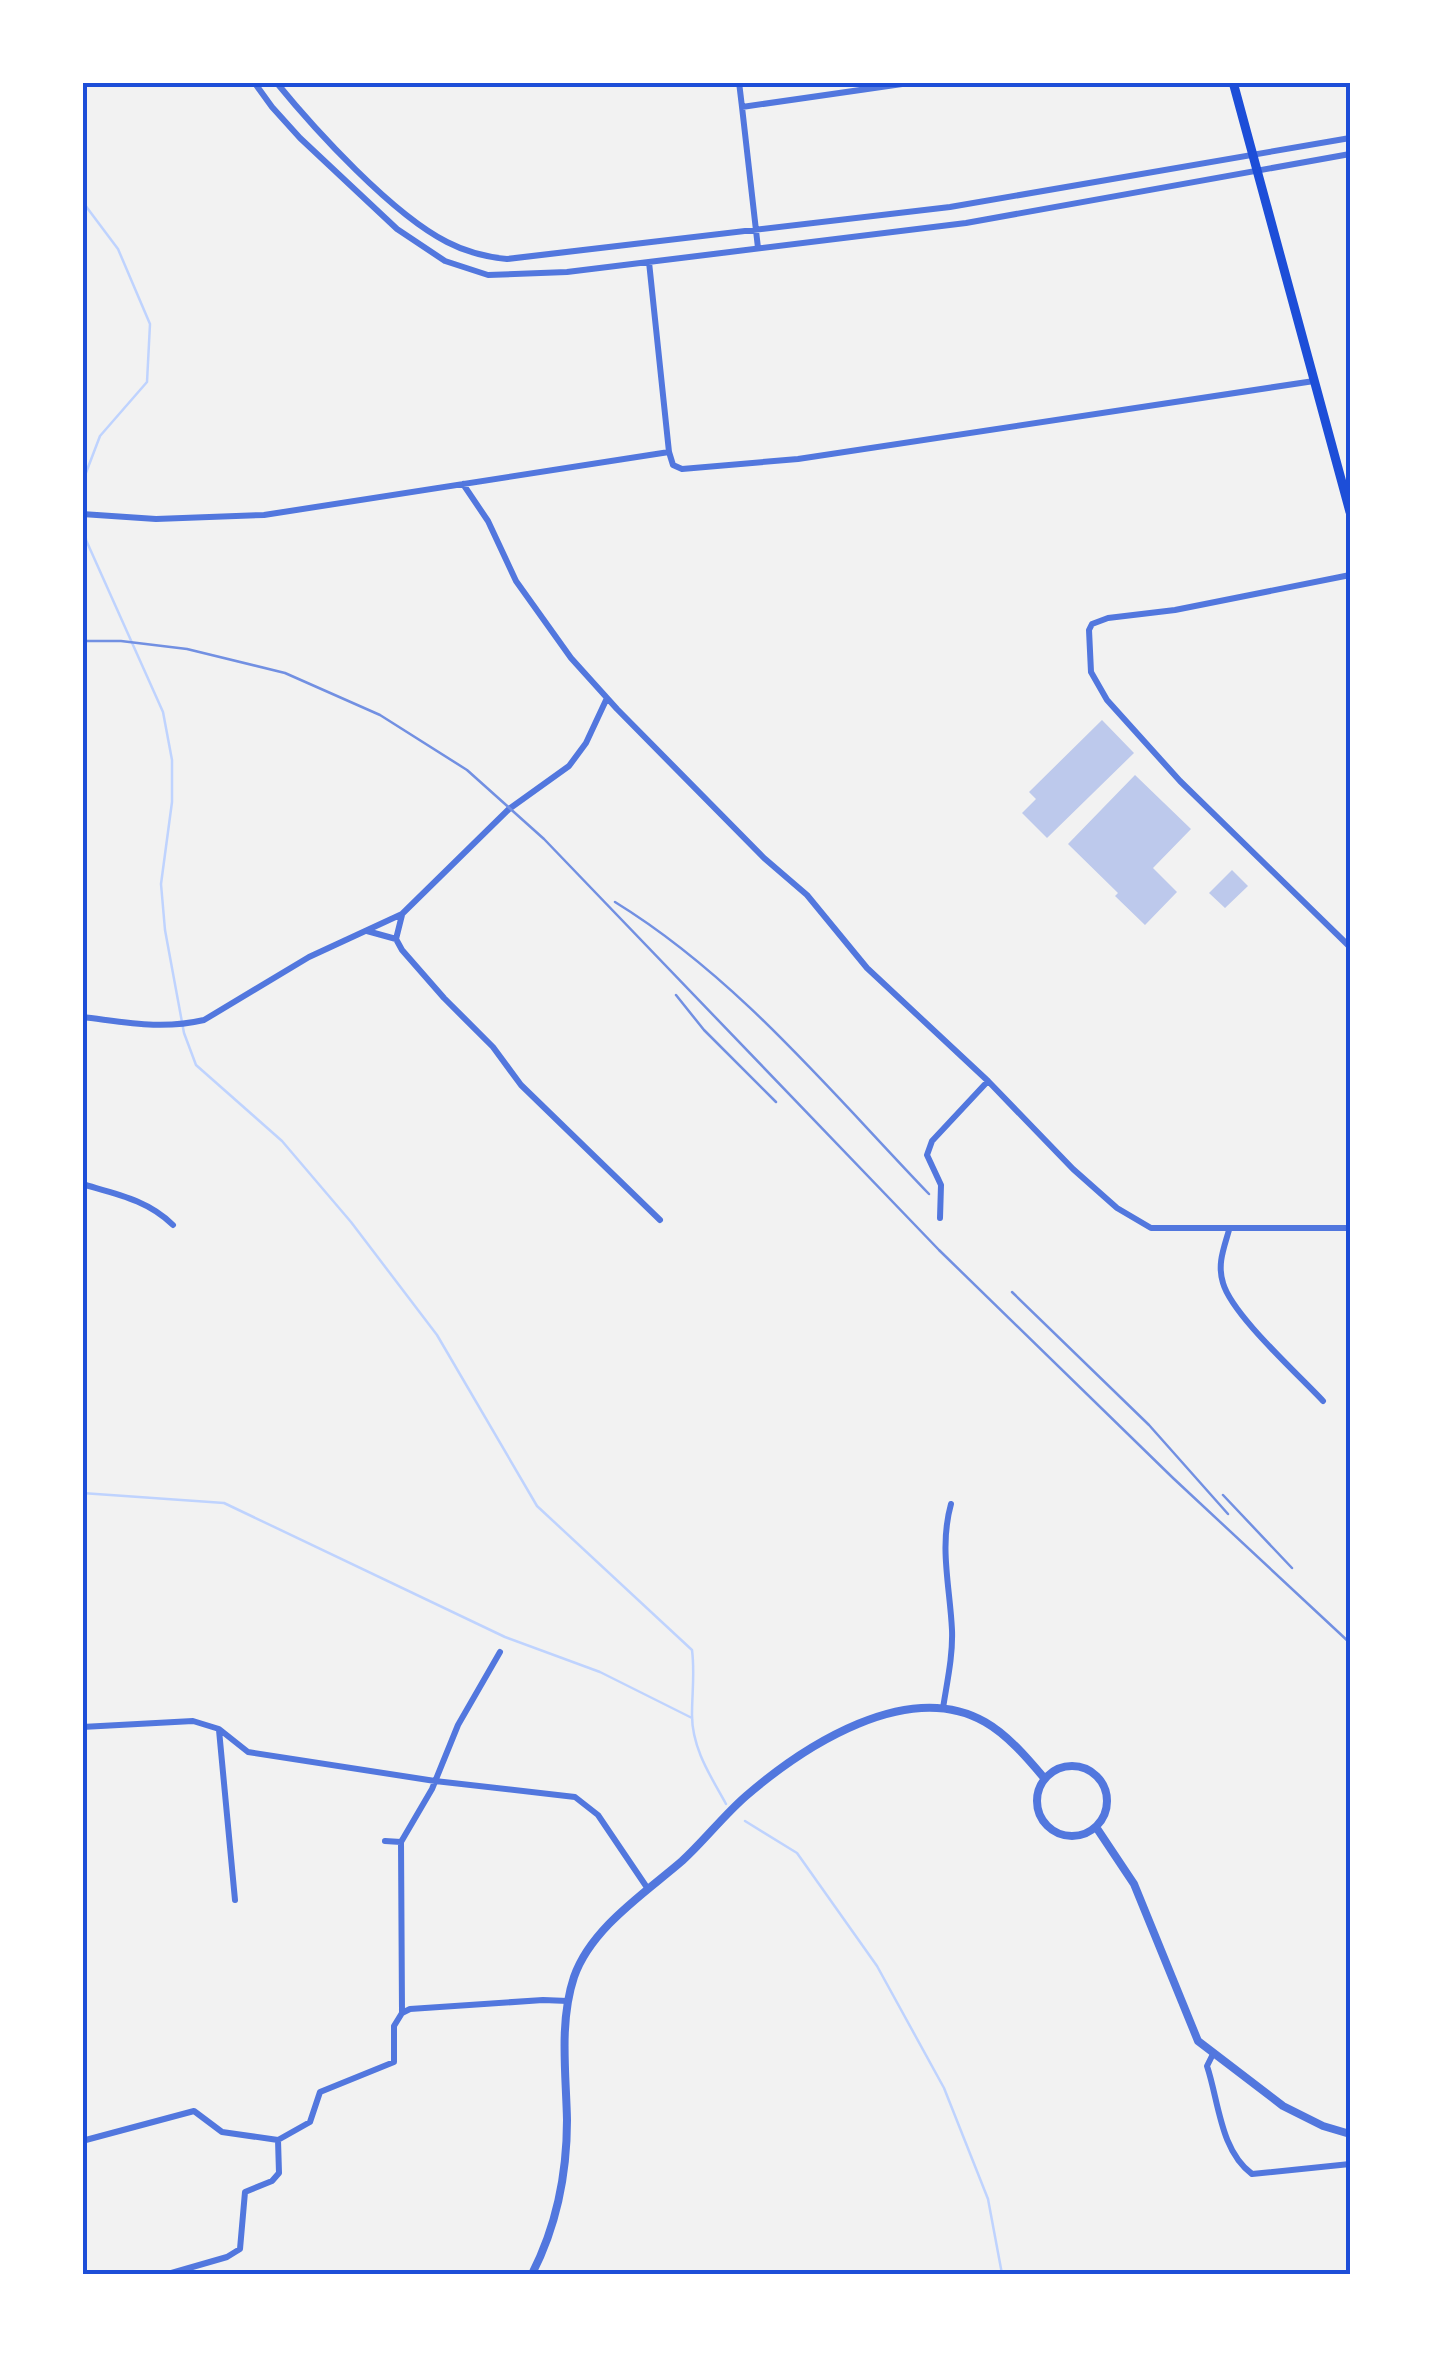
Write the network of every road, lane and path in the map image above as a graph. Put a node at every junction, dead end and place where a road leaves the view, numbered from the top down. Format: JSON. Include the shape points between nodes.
{"nodes":[{"id":1,"x":254,"y":82,"type":"edge"},
{"id":2,"x":276,"y":82,"type":"edge"},
{"id":3,"x":739,"y":82,"type":"edge"},
{"id":4,"x":916,"y":82,"type":"edge"},
{"id":5,"x":1233,"y":82,"type":"edge"},
{"id":6,"x":742,"y":107,"type":"junction"},
{"id":7,"x":1350,"y":138,"type":"edge"},
{"id":8,"x":1350,"y":154,"type":"edge"},
{"id":9,"x":1254,"y":155,"type":"junction"},
{"id":10,"x":1258,"y":171,"type":"junction"},
{"id":11,"x":755,"y":232,"type":"junction"},
{"id":12,"x":758,"y":248,"type":"junction"},
{"id":13,"x":650,"y":262,"type":"junction"},
{"id":14,"x":1315,"y":381,"type":"junction"},
{"id":15,"x":670,"y":452,"type":"junction"},
{"id":16,"x":463,"y":484,"type":"junction"},
{"id":17,"x":1350,"y":512,"type":"edge"},
{"id":18,"x":82,"y":514,"type":"edge"},
{"id":19,"x":1350,"y":574,"type":"edge"},
{"id":20,"x":607,"y":698,"type":"junction"},
{"id":21,"x":402,"y":914,"type":"junction"},
{"id":22,"x":367,"y":931,"type":"junction"},
{"id":23,"x":396,"y":939,"type":"junction"},
{"id":24,"x":1350,"y":947,"type":"edge"},
{"id":25,"x":82,"y":1017,"type":"edge"},
{"id":26,"x":988,"y":1081,"type":"junction"},
{"id":27,"x":82,"y":1184,"type":"edge"},
{"id":28,"x":940,"y":1218,"type":"dead end"},
{"id":29,"x":660,"y":1220,"type":"dead end"},
{"id":30,"x":173,"y":1225,"type":"dead end"},
{"id":31,"x":1350,"y":1228,"type":"edge"},
{"id":32,"x":1229,"y":1230,"type":"junction"},
{"id":33,"x":1323,"y":1401,"type":"dead end"},
{"id":34,"x":951,"y":1504,"type":"dead end"},
{"id":35,"x":500,"y":1652,"type":"dead end"},
{"id":36,"x":943,"y":1708,"type":"junction"},
{"id":37,"x":82,"y":1727,"type":"edge"},
{"id":38,"x":219,"y":1729,"type":"junction"},
{"id":39,"x":1046,"y":1779,"type":"junction"},
{"id":40,"x":435,"y":1781,"type":"junction"},
{"id":41,"x":1096,"y":1826,"type":"junction"},
{"id":42,"x":385,"y":1840,"type":"dead end"},
{"id":43,"x":401,"y":1842,"type":"junction"},
{"id":44,"x":648,"y":1889,"type":"junction"},
{"id":45,"x":234,"y":1900,"type":"dead end"},
{"id":46,"x":568,"y":2001,"type":"junction"},
{"id":47,"x":402,"y":2013,"type":"junction"},
{"id":48,"x":1213,"y":2054,"type":"junction"},
{"id":49,"x":1350,"y":2134,"type":"edge"},
{"id":50,"x":278,"y":2140,"type":"junction"},
{"id":51,"x":82,"y":2141,"type":"edge"},
{"id":52,"x":1350,"y":2164,"type":"edge"},
{"id":53,"x":168,"y":2274,"type":"edge"},
{"id":54,"x":532,"y":2274,"type":"edge"}],
"edges":[{"from":1,"to":13,"type":"street","via":[[324,161],[397,229],[445,261],[488,275],[525,276]]},
{"from":2,"to":11,"type":"street","via":[[403,211],[470,252],[525,259]]},
{"from":3,"to":6,"type":"street"},
{"from":4,"to":6,"type":"street"},
{"from":5,"to":9,"type":"main road"},
{"from":6,"to":11,"type":"street"},
{"from":7,"to":9,"type":"street"},
{"from":8,"to":10,"type":"street"},
{"from":9,"to":10,"type":"main road"},
{"from":9,"to":11,"type":"street"},
{"from":10,"to":12,"type":"street","via":[[966,223]]},
{"from":10,"to":14,"type":"main road"},
{"from":11,"to":12,"type":"street"},
{"from":12,"to":13,"type":"street"},
{"from":13,"to":15,"type":"street"},
{"from":14,"to":15,"type":"street","via":[[798,460],[700,470],[676,468]]},
{"from":14,"to":17,"type":"main road"},
{"from":15,"to":16,"type":"street"},
{"from":16,"to":18,"type":"street","via":[[264,515]]},
{"from":16,"to":20,"type":"street","via":[[516,581]]},
{"from":19,"to":24,"type":"street","via":[[1098,620],[1089,630],[1088,648],[1095,683],[1121,718]]},
{"from":20,"to":21,"type":"street","via":[[569,766],[509,809]]},
{"from":20,"to":26,"type":"street","via":[[807,895],[867,968]]},
{"from":21,"to":22,"type":"street"},
{"from":21,"to":23,"type":"street"},
{"from":22,"to":23,"type":"street"},
{"from":22,"to":25,"type":"street","via":[[308,957],[204,1020],[132,1026]]},
{"from":23,"to":29,"type":"street","via":[[521,1085]]},
{"from":26,"to":28,"type":"street","via":[[932,1141],[927,1155],[941,1185]]},
{"from":26,"to":32,"type":"street","via":[[1129,1216],[1151,1228]]},
{"from":27,"to":30,"type":"street","via":[[143,1202]]},
{"from":31,"to":32,"type":"street"},
{"from":32,"to":33,"type":"street","via":[[1220,1262],[1223,1286]]},
{"from":34,"to":36,"type":"street","via":[[945,1564],[952,1653]]},
{"from":35,"to":40,"type":"street"},
{"from":36,"to":39,"type":"street","via":[[985,1722]]},
{"from":36,"to":44,"type":"street","via":[[885,1713],[796,1756]]},
{"from":37,"to":38,"type":"street","via":[[193,1721]]},
{"from":38,"to":40,"type":"street","via":[[248,1752]]},
{"from":38,"to":45,"type":"street"},
{"from":39,"to":41,"type":"street","via":[[1036,1803],[1042,1820],[1074,1836]]},
{"from":39,"to":41,"type":"street","via":[[1070,1765],[1102,1781],[1108,1798]]},
{"from":40,"to":43,"type":"street"},
{"from":40,"to":44,"type":"street","via":[[576,1798],[598,1814]]},
{"from":41,"to":48,"type":"street","via":[[1134,1884],[1198,2041]]},
{"from":42,"to":43,"type":"street"},
{"from":43,"to":47,"type":"street"},
{"from":44,"to":46,"type":"street","via":[[586,1953]]},
{"from":46,"to":47,"type":"street"},
{"from":46,"to":54,"type":"street","via":[[561,2185]]},
{"from":47,"to":50,"type":"street","via":[[394,2026],[394,2062],[320,2092],[310,2122]]},
{"from":48,"to":49,"type":"street","via":[[1283,2106]]},
{"from":48,"to":52,"type":"street","via":[[1208,2066],[1241,2166],[1252,2174]]},
{"from":50,"to":51,"type":"street","via":[[222,2132],[188,2111]]},
{"from":50,"to":53,"type":"street","via":[[279,2173],[244,2192],[240,2248]]}]}
